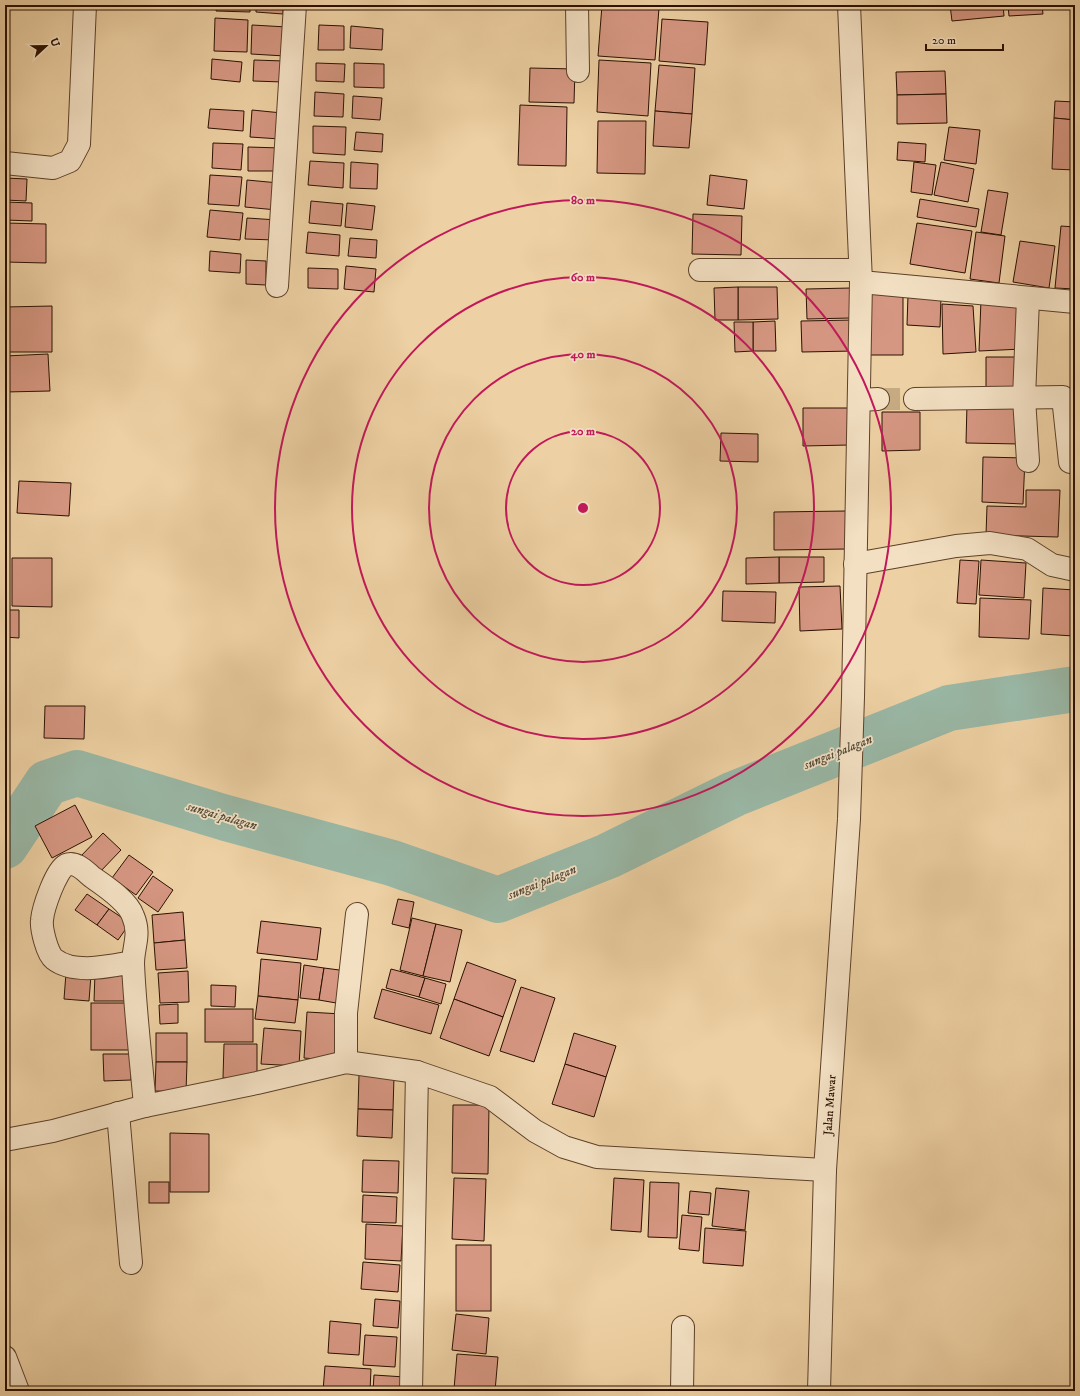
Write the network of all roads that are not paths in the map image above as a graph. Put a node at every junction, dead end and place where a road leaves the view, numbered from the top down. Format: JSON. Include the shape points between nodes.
{"nodes":[{"id":1,"x":85,"y":5,"type":"edge"},
{"id":2,"x":295,"y":5,"type":"edge"},
{"id":3,"x":577,"y":5,"type":"edge"},
{"id":4,"x":849,"y":5,"type":"edge"},
{"id":5,"x":578,"y":71,"type":"dead end"},
{"id":6,"x":5,"y":163,"type":"edge"},
{"id":7,"x":700,"y":270,"type":"dead end"},
{"id":8,"x":861,"y":276,"type":"junction"},
{"id":9,"x":277,"y":286,"type":"dead end"},
{"id":10,"x":1028,"y":299,"type":"junction"},
{"id":11,"x":1075,"y":302,"type":"edge"},
{"id":12,"x":1024,"y":398,"type":"junction"},
{"id":13,"x":915,"y":399,"type":"tunnel mouth"},
{"id":14,"x":1028,"y":461,"type":"dead end"},
{"id":15,"x":1070,"y":462,"type":"dead end"},
{"id":16,"x":855,"y":564,"type":"junction"},
{"id":17,"x":1075,"y":570,"type":"edge"},
{"id":18,"x":356,"y":914,"type":"dead end"},
{"id":19,"x":133,"y":962,"type":"junction"},
{"id":20,"x":346,"y":1062,"type":"junction"},
{"id":21,"x":417,"y":1072,"type":"junction"},
{"id":22,"x":145,"y":1106,"type":"junction"},
{"id":23,"x":118,"y":1113,"type":"junction"},
{"id":24,"x":5,"y":1140,"type":"edge"},
{"id":25,"x":825,"y":1170,"type":"junction"},
{"id":26,"x":131,"y":1263,"type":"dead end"},
{"id":27,"x":683,"y":1327,"type":"dead end"},
{"id":28,"x":5,"y":1357,"type":"edge"},
{"id":29,"x":18,"y":1391,"type":"edge"},
{"id":30,"x":411,"y":1391,"type":"edge"},
{"id":31,"x":682,"y":1391,"type":"edge"},
{"id":32,"x":819,"y":1391,"type":"edge"}],
"edges":[{"from":1,"to":6,"type":"street","via":[[80,144],[70,161],[54,168]]},
{"from":2,"to":9,"type":"street"},
{"from":3,"to":5,"type":"street"},
{"from":4,"to":8,"type":"street","name":"Jalan Mawar"},
{"from":7,"to":8,"type":"street"},
{"from":8,"to":10,"type":"street"},
{"from":8,"to":16,"type":"street","name":"Jalan Mawar","via":[[868,399]]},
{"from":10,"to":11,"type":"street"},
{"from":10,"to":12,"type":"street"},
{"from":12,"to":13,"type":"street"},
{"from":12,"to":14,"type":"street"},
{"from":12,"to":15,"type":"street","via":[[1063,397]]},
{"from":16,"to":17,"type":"street","via":[[956,546],[990,543],[1027,549],[1052,565]]},
{"from":16,"to":25,"type":"street","name":"Jalan Mawar","via":[[850,819]]},
{"from":18,"to":20,"type":"street","via":[[346,1013]]},
{"from":19,"to":19,"type":"street","via":[[97,968],[77,968],[53,959],[46,946],[42,920],[47,898],[60,870],[67,865],[76,865],[124,903],[133,915],[137,932]]},
{"from":19,"to":22,"type":"street"},
{"from":20,"to":21,"type":"street"},
{"from":20,"to":22,"type":"street"},
{"from":21,"to":25,"type":"street","via":[[490,1097],[535,1131],[564,1148],[597,1157]]},
{"from":21,"to":30,"type":"street"},
{"from":22,"to":23,"type":"street"},
{"from":23,"to":24,"type":"street","via":[[53,1131]]},
{"from":23,"to":26,"type":"street"},
{"from":25,"to":32,"type":"street","name":"Jalan Mawar"},
{"from":27,"to":31,"type":"street"},
{"from":28,"to":29,"type":"street"}]}
